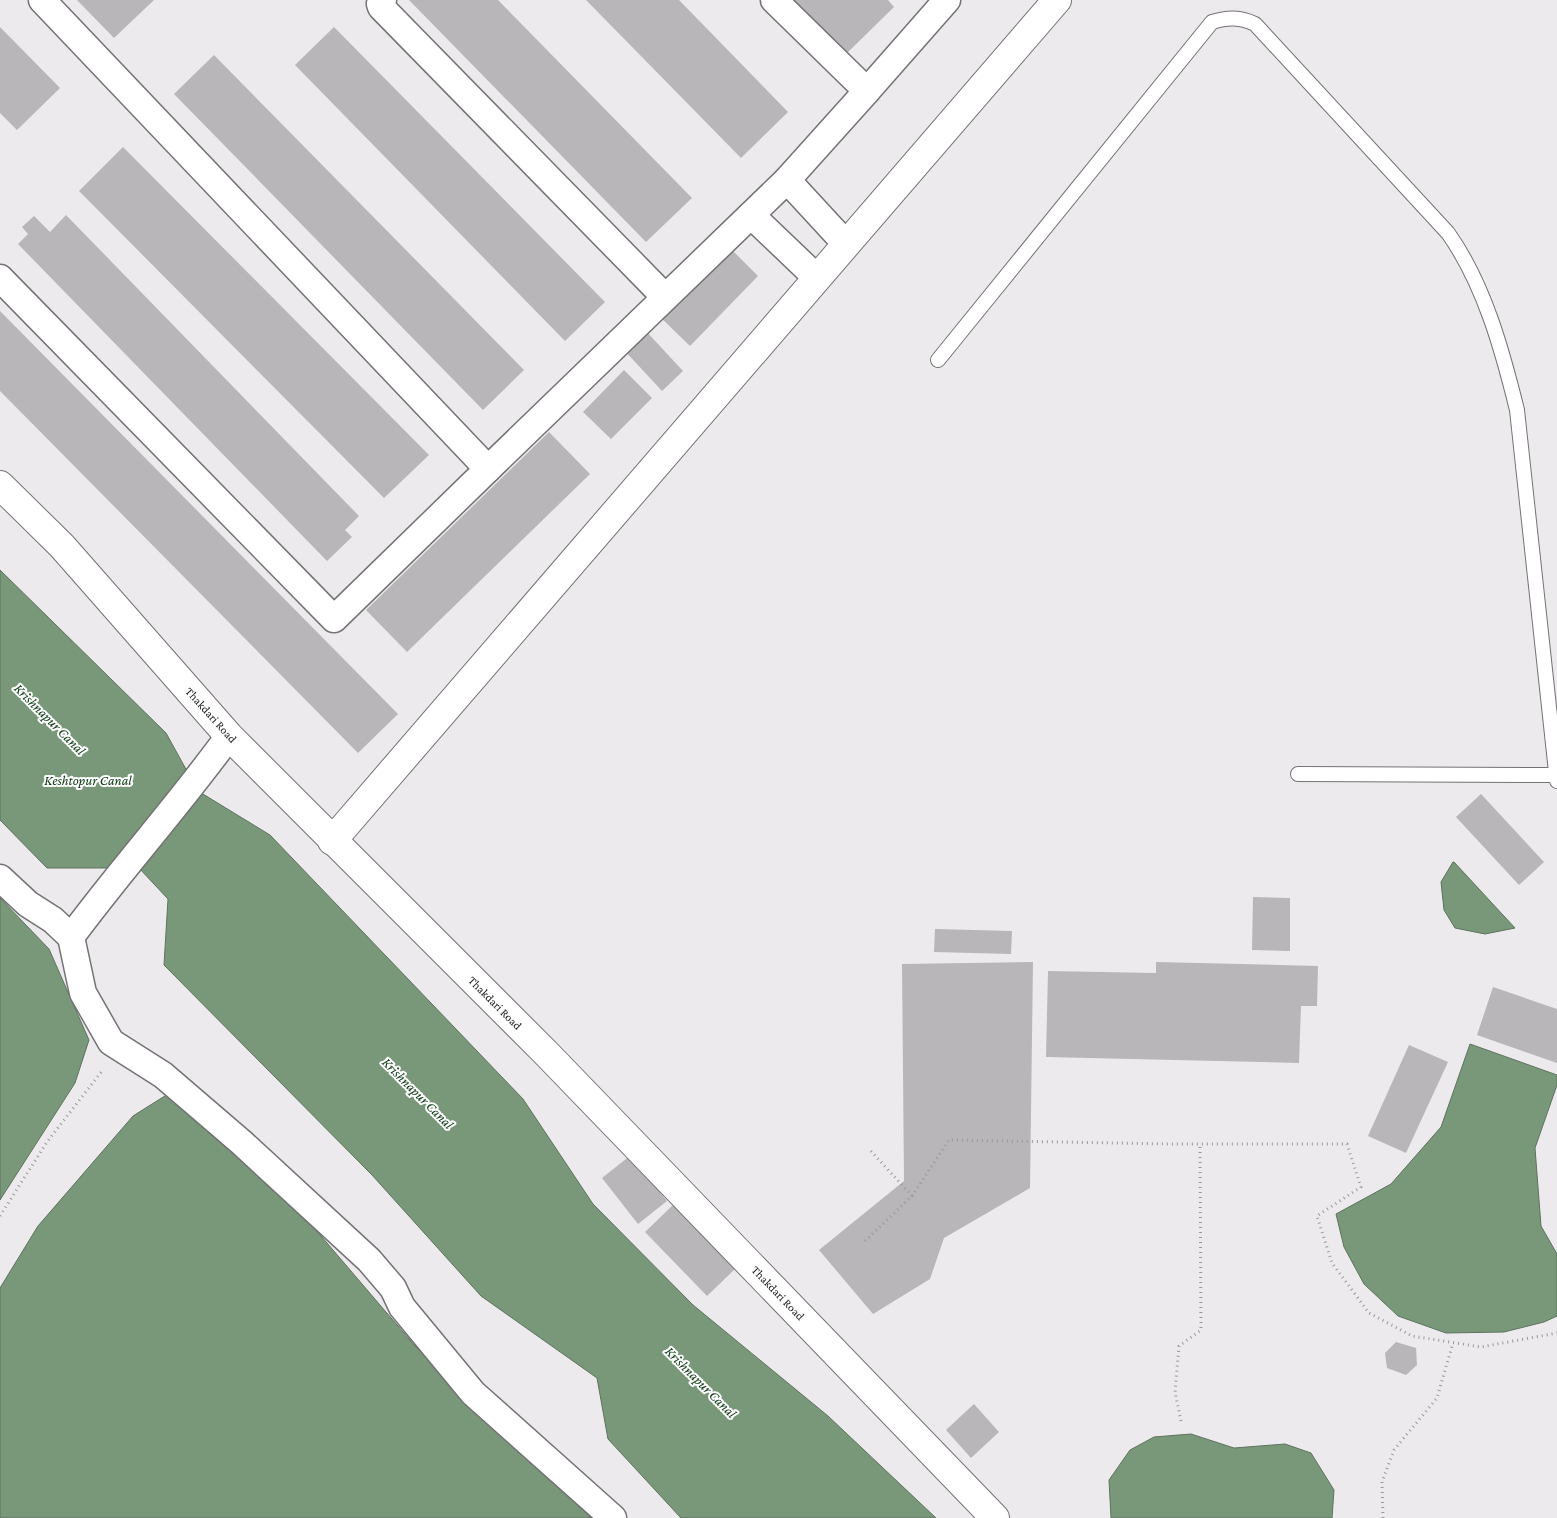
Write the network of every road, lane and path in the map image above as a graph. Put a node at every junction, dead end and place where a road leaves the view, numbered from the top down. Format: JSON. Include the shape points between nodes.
{"nodes":[{"id":1,"x":42,"y":0,"type":"edge"},
{"id":2,"x":383,"y":0,"type":"edge"},
{"id":3,"x":774,"y":0,"type":"edge"},
{"id":4,"x":947,"y":0,"type":"edge"},
{"id":5,"x":1057,"y":0,"type":"edge"},
{"id":6,"x":867,"y":91,"type":"junction"},
{"id":7,"x":787,"y":180,"type":"junction"},
{"id":8,"x":751,"y":215,"type":"junction"},
{"id":9,"x":846,"y":244,"type":"junction"},
{"id":10,"x":0,"y":278,"type":"edge"},
{"id":11,"x":817,"y":278,"type":"junction"},
{"id":12,"x":665,"y":297,"type":"junction"},
{"id":13,"x":938,"y":360,"type":"dead end"},
{"id":14,"x":488,"y":469,"type":"junction"},
{"id":15,"x":0,"y":485,"type":"edge"},
{"id":16,"x":229,"y":736,"type":"junction"},
{"id":17,"x":1298,"y":774,"type":"dead end"},
{"id":18,"x":1556,"y":775,"type":"edge"},
{"id":19,"x":1557,"y":781,"type":"edge"},
{"id":20,"x":332,"y":841,"type":"junction"},
{"id":21,"x":0,"y":878,"type":"edge"},
{"id":22,"x":71,"y":937,"type":"junction"},
{"id":23,"x":121,"y":1050,"type":"junction"},
{"id":24,"x":1200,"y":1144,"type":"junction"},
{"id":25,"x":870,"y":1150,"type":"dead end"},
{"id":26,"x":912,"y":1196,"type":"junction"},
{"id":27,"x":0,"y":1216,"type":"edge"},
{"id":28,"x":865,"y":1241,"type":"dead end"},
{"id":29,"x":1557,"y":1333,"type":"edge"},
{"id":30,"x":1454,"y":1343,"type":"junction"},
{"id":31,"x":1181,"y":1421,"type":"dead end"},
{"id":32,"x":613,"y":1518,"type":"edge"},
{"id":33,"x":995,"y":1518,"type":"edge"},
{"id":34,"x":1383,"y":1518,"type":"edge"}],
"edges":[{"from":1,"to":14,"type":"street"},
{"from":2,"to":12,"type":"street","via":[[381,7]]},
{"from":3,"to":6,"type":"street"},
{"from":4,"to":6,"type":"street"},
{"from":5,"to":9,"type":"street"},
{"from":6,"to":7,"type":"street"},
{"from":7,"to":8,"type":"street"},
{"from":7,"to":9,"type":"street"},
{"from":8,"to":11,"type":"street"},
{"from":8,"to":12,"type":"street"},
{"from":9,"to":11,"type":"street"},
{"from":10,"to":14,"type":"street","via":[[334,619]]},
{"from":11,"to":20,"type":"street"},
{"from":12,"to":14,"type":"street"},
{"from":13,"to":18,"type":"lane","via":[[1212,22],[1242,18],[1256,24],[1448,233],[1462,252],[1480,291],[1517,410]]},
{"from":15,"to":16,"type":"street","name":"Thakdari Road","via":[[62,546]]},
{"from":16,"to":20,"type":"street","name":"Thakdari Road"},
{"from":16,"to":22,"type":"street"},
{"from":17,"to":18,"type":"lane"},
{"from":18,"to":19,"type":"lane"},
{"from":20,"to":33,"type":"street","name":"Thakdari Road","via":[[547,1054]]},
{"from":21,"to":22,"type":"street"},
{"from":22,"to":23,"type":"street","via":[[83,993],[112,1042]]},
{"from":23,"to":27,"type":"path","via":[[47,1142]]},
{"from":23,"to":32,"type":"street","via":[[163,1075],[369,1260],[393,1288],[402,1307],[473,1393]]},
{"from":24,"to":26,"type":"path","via":[[949,1140]]},
{"from":24,"to":30,"type":"path","via":[[1347,1144],[1361,1188],[1317,1216],[1332,1264],[1369,1313],[1412,1336]]},
{"from":24,"to":31,"type":"path","via":[[1201,1330],[1180,1346],[1175,1392]]},
{"from":25,"to":26,"type":"path"},
{"from":26,"to":28,"type":"path"},
{"from":29,"to":30,"type":"path","via":[[1481,1347]]},
{"from":30,"to":34,"type":"path","via":[[1437,1398],[1394,1450],[1382,1482]]}]}
